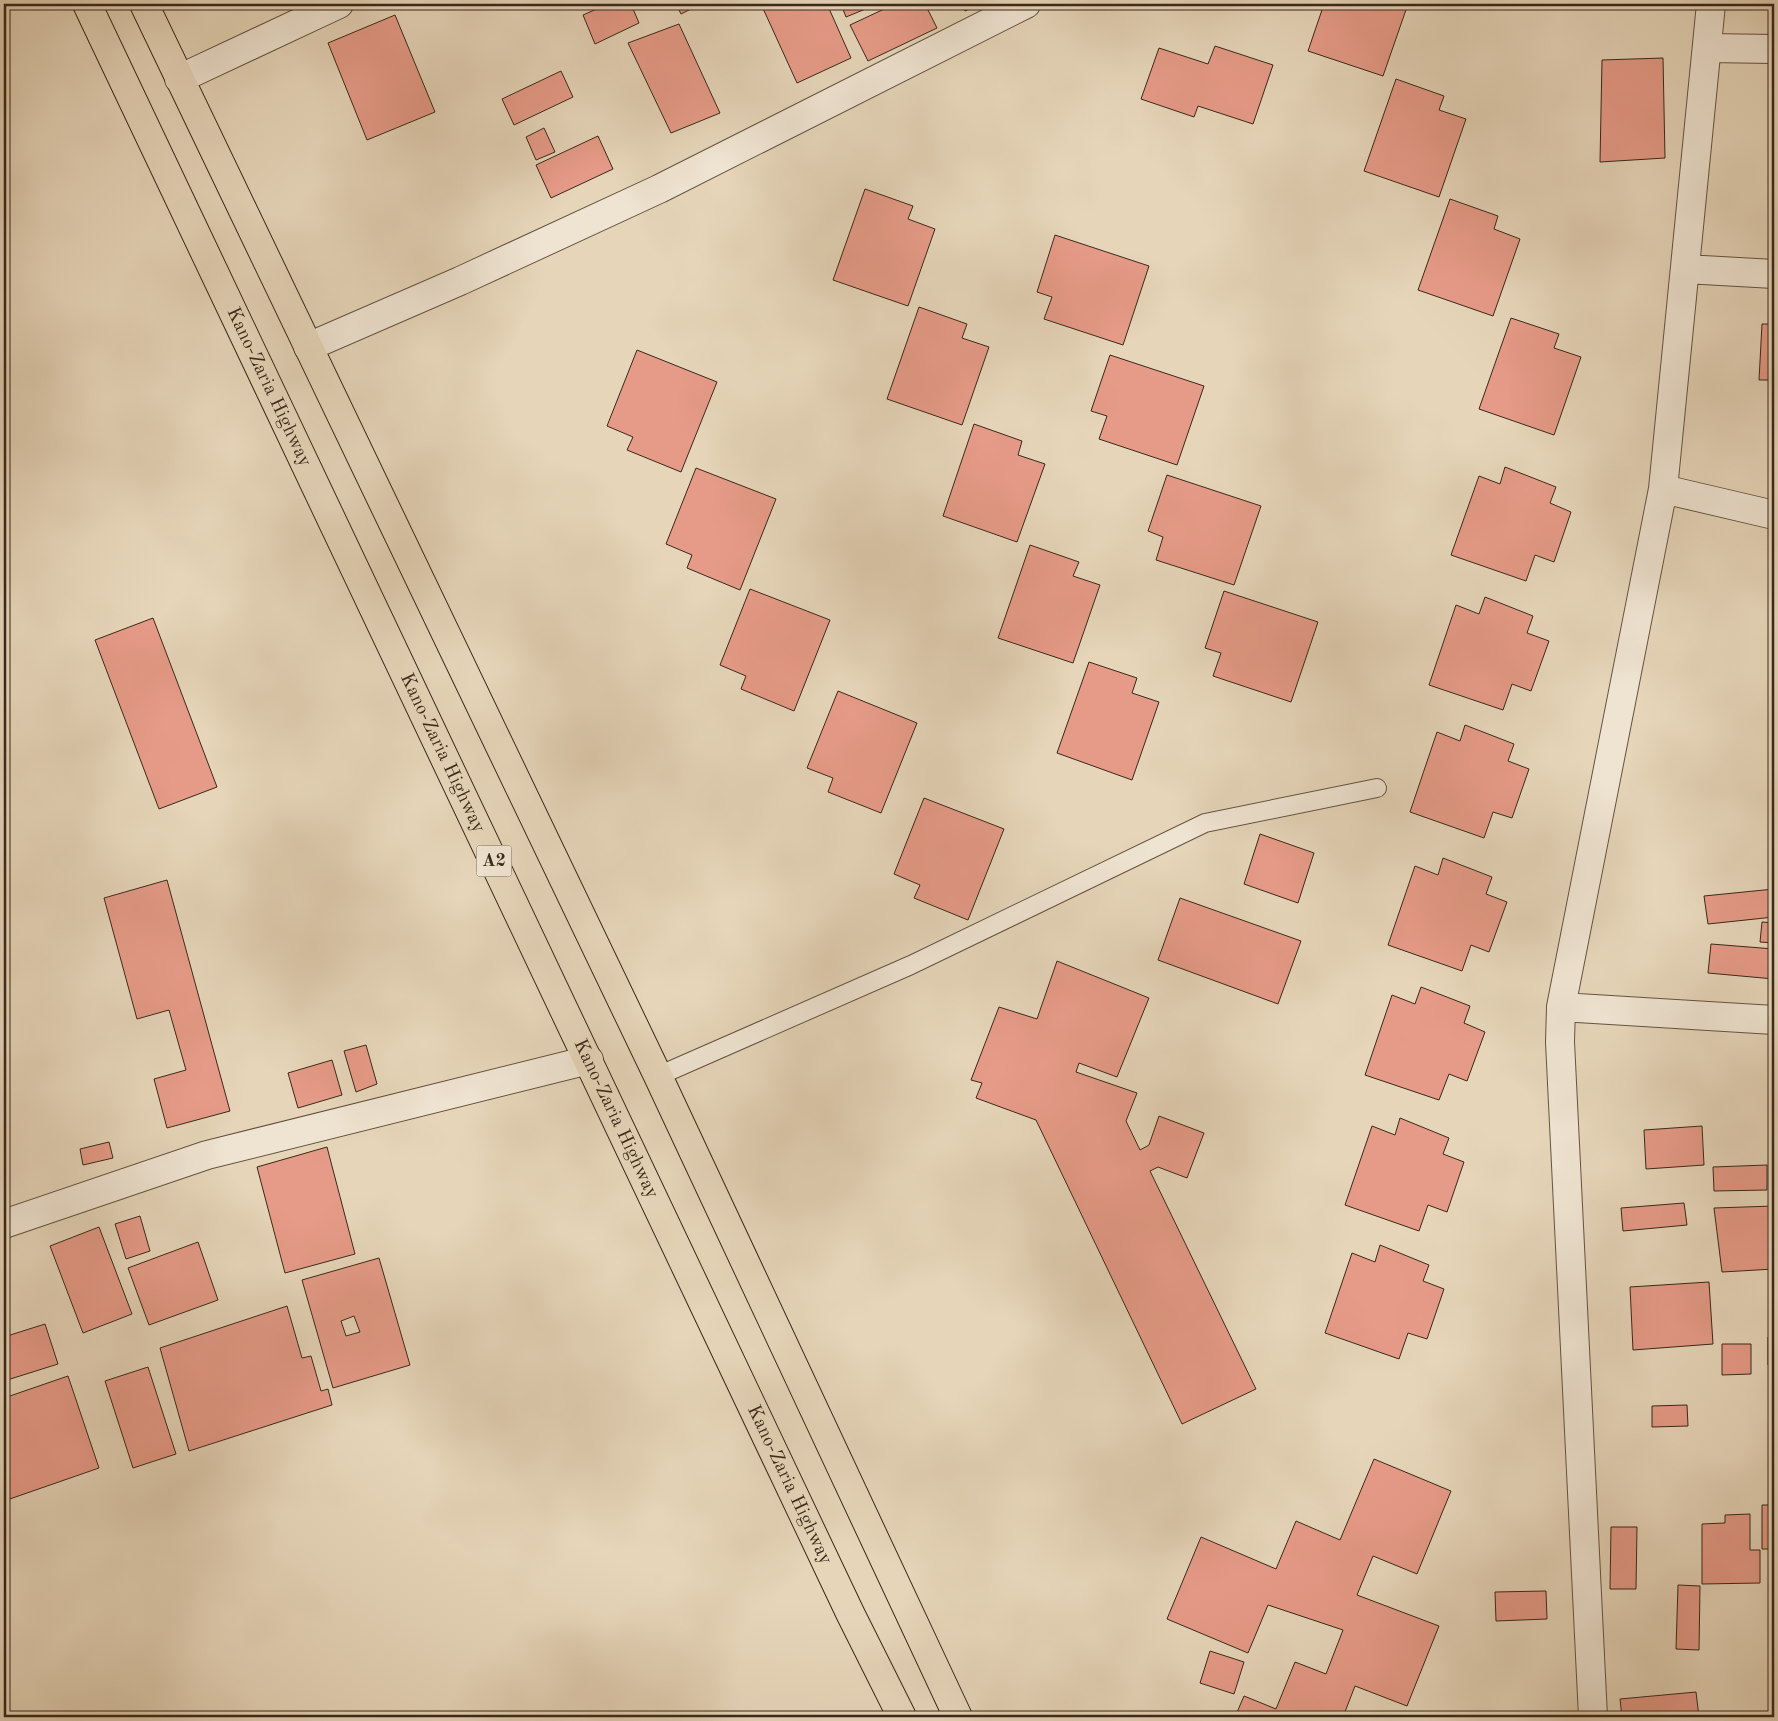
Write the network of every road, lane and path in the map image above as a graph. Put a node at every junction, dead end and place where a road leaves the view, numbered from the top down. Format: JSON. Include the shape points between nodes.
{"nodes":[{"id":1,"x":87,"y":4,"type":"edge"},
{"id":2,"x":144,"y":4,"type":"edge"},
{"id":3,"x":339,"y":4,"type":"edge"},
{"id":4,"x":1026,"y":4,"type":"edge"},
{"id":5,"x":1711,"y":4,"type":"edge"},
{"id":6,"x":1707,"y":48,"type":"junction"},
{"id":7,"x":1774,"y":49,"type":"edge"},
{"id":8,"x":180,"y":79,"type":"junction"},
{"id":9,"x":1685,"y":269,"type":"junction"},
{"id":10,"x":1774,"y":274,"type":"edge"},
{"id":11,"x":308,"y":346,"type":"junction"},
{"id":12,"x":1663,"y":489,"type":"junction"},
{"id":13,"x":1774,"y":515,"type":"edge"},
{"id":14,"x":1377,"y":788,"type":"dead end"},
{"id":15,"x":1561,"y":1008,"type":"junction"},
{"id":16,"x":1774,"y":1020,"type":"edge"},
{"id":17,"x":589,"y":1060,"type":"junction"},
{"id":18,"x":658,"y":1076,"type":"junction"},
{"id":19,"x":4,"y":1224,"type":"edge"},
{"id":20,"x":902,"y":1717,"type":"edge"},
{"id":21,"x":958,"y":1717,"type":"edge"},
{"id":22,"x":1593,"y":1717,"type":"edge"}],
"edges":[{"from":1,"to":17,"type":"highway","name":"Kano-Zaria Highway","number":"A2"},
{"from":2,"to":8,"type":"highway"},
{"from":3,"to":8,"type":"street"},
{"from":4,"to":11,"type":"street","via":[[659,189],[460,281]]},
{"from":5,"to":6,"type":"street"},
{"from":6,"to":7,"type":"street"},
{"from":6,"to":9,"type":"street"},
{"from":8,"to":11,"type":"highway"},
{"from":9,"to":10,"type":"street"},
{"from":9,"to":12,"type":"street"},
{"from":11,"to":18,"type":"highway"},
{"from":12,"to":13,"type":"street"},
{"from":12,"to":15,"type":"street"},
{"from":14,"to":18,"type":"lane","via":[[1205,823],[911,965]]},
{"from":15,"to":16,"type":"street"},
{"from":15,"to":22,"type":"street","via":[[1560,1042]]},
{"from":17,"to":19,"type":"street","via":[[207,1155]]},
{"from":17,"to":20,"type":"highway","name":"Kano-Zaria Highway","number":"A2"},
{"from":18,"to":21,"type":"highway"}]}
